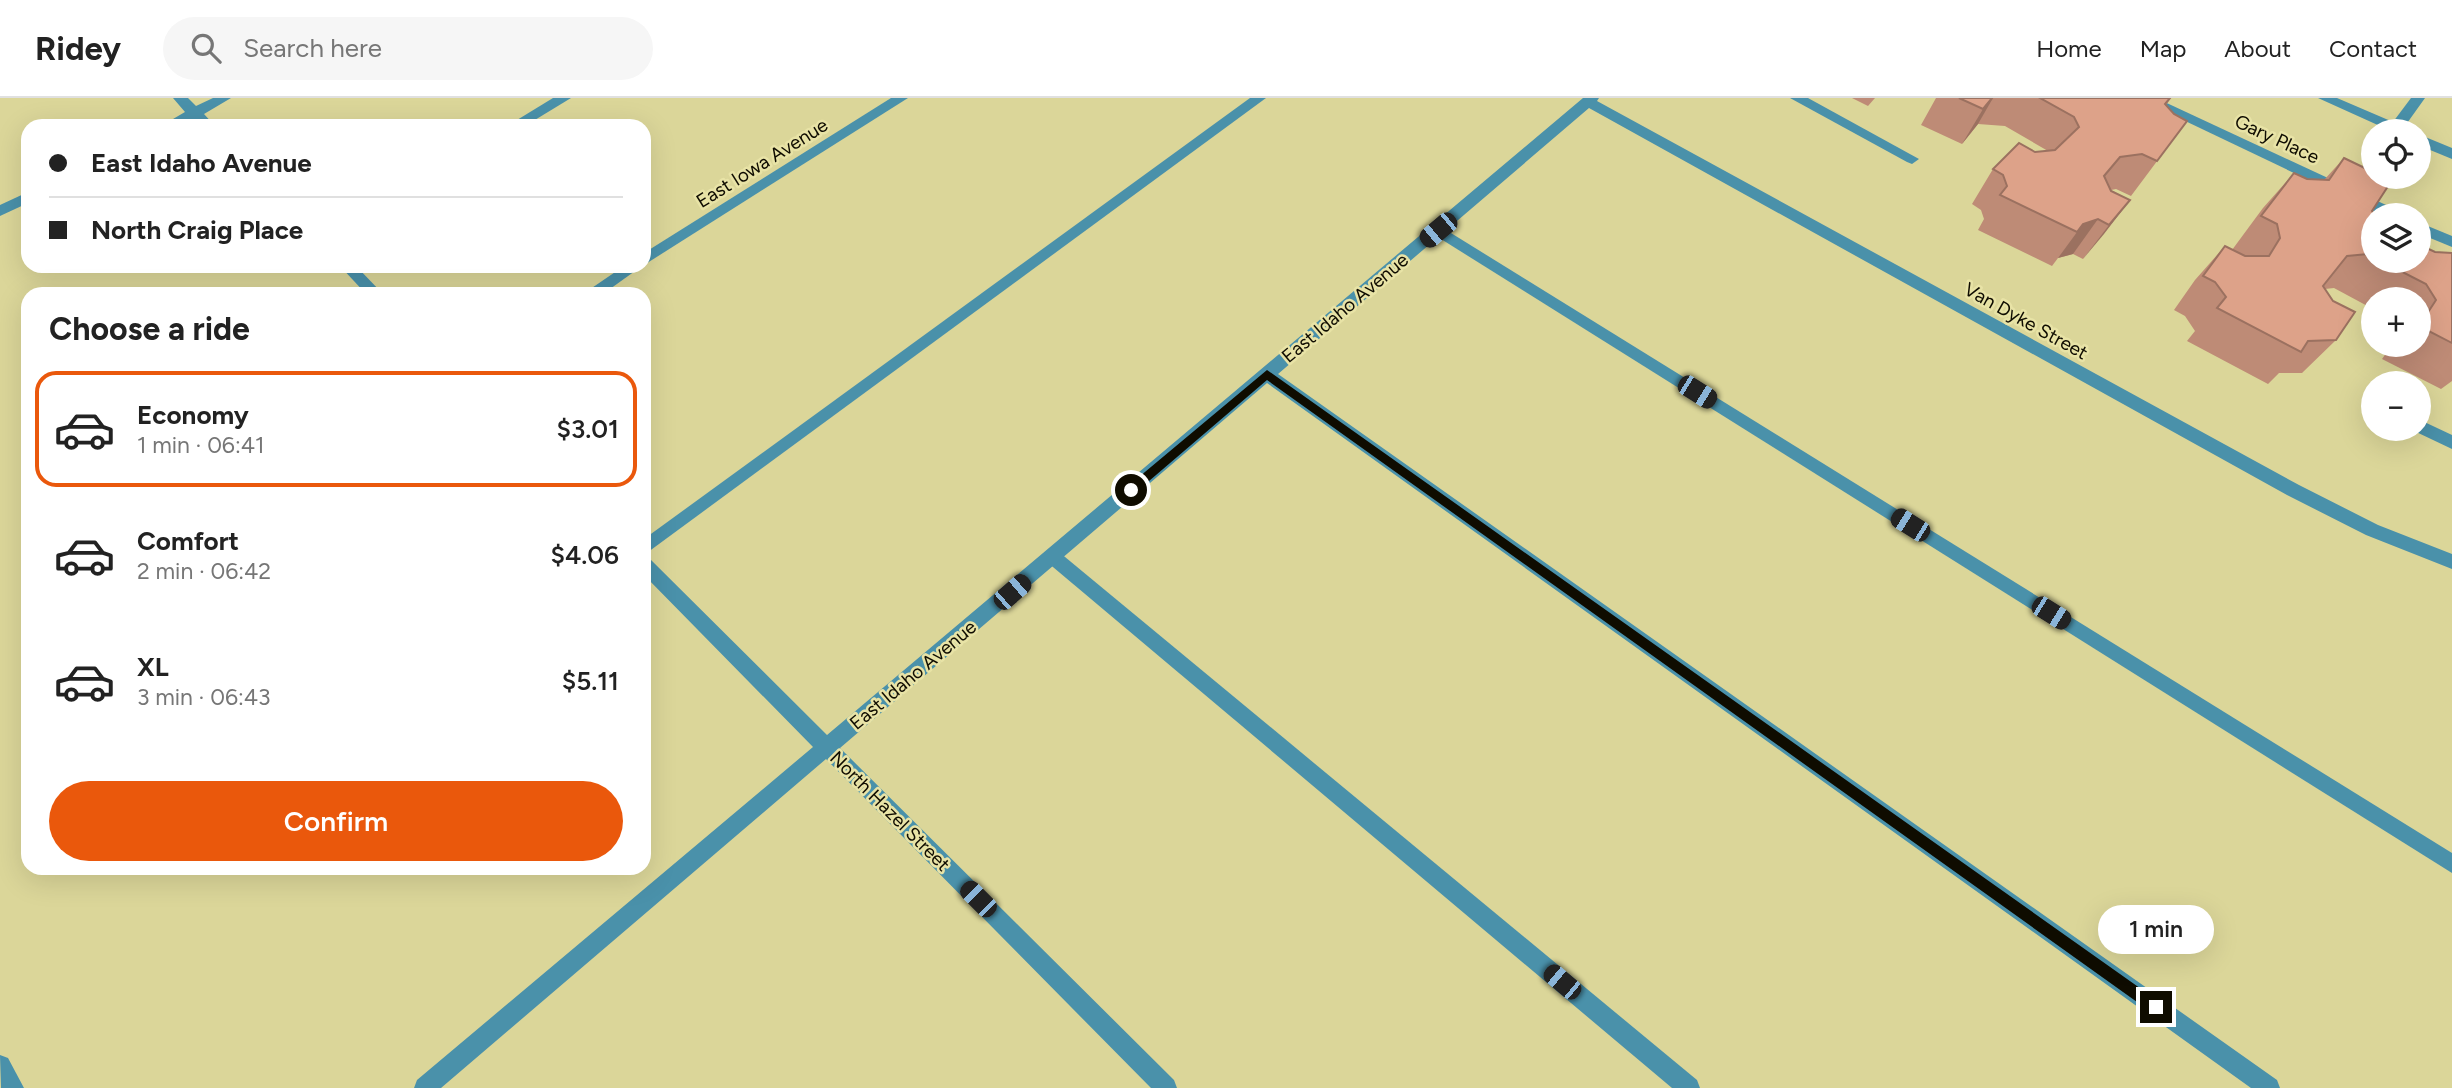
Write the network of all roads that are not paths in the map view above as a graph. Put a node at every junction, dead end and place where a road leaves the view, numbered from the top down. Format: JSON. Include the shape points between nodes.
{"nodes":[{"id":1,"x":180,"y":98,"type":"edge"},
{"id":2,"x":224,"y":98,"type":"edge"},
{"id":3,"x":564,"y":98,"type":"edge"},
{"id":4,"x":901,"y":98,"type":"edge"},
{"id":5,"x":1259,"y":98,"type":"edge"},
{"id":6,"x":1797,"y":98,"type":"edge"},
{"id":7,"x":2144,"y":98,"type":"edge"},
{"id":8,"x":2325,"y":98,"type":"edge"},
{"id":9,"x":2418,"y":98,"type":"edge"},
{"id":10,"x":1590,"y":100,"type":"edge"},
{"id":11,"x":195,"y":113,"type":"junction"},
{"id":12,"x":183,"y":119,"type":"edge"},
{"id":13,"x":201,"y":119,"type":"edge"},
{"id":14,"x":526,"y":119,"type":"edge"},
{"id":15,"x":2374,"y":119,"type":"edge"},
{"id":16,"x":2406,"y":119,"type":"edge"},
{"id":17,"x":2431,"y":145,"type":"edge"},
{"id":18,"x":2452,"y":154,"type":"edge"},
{"id":19,"x":1912,"y":159,"type":"dead end"},
{"id":20,"x":21,"y":200,"type":"edge"},
{"id":21,"x":2368,"y":203,"type":"edge"},
{"id":22,"x":0,"y":211,"type":"edge"},
{"id":23,"x":1438,"y":230,"type":"junction"},
{"id":24,"x":2431,"y":233,"type":"edge"},
{"id":25,"x":2452,"y":242,"type":"edge"},
{"id":26,"x":651,"y":256,"type":"edge"},
{"id":27,"x":354,"y":273,"type":"edge"},
{"id":28,"x":624,"y":273,"type":"edge"},
{"id":29,"x":368,"y":287,"type":"edge"},
{"id":30,"x":601,"y":287,"type":"edge"},
{"id":31,"x":1267,"y":374,"type":"junction"},
{"id":32,"x":2431,"y":432,"type":"edge"},
{"id":33,"x":2452,"y":442,"type":"edge"},
{"id":34,"x":651,"y":543,"type":"edge"},
{"id":35,"x":1053,"y":556,"type":"junction"},
{"id":36,"x":2452,"y":562,"type":"edge"},
{"id":37,"x":651,"y":571,"type":"edge"},
{"id":38,"x":828,"y":748,"type":"junction"},
{"id":39,"x":2452,"y":864,"type":"edge"},
{"id":40,"x":0,"y":1066,"type":"edge"},
{"id":41,"x":13,"y":1088,"type":"edge"},
{"id":42,"x":425,"y":1088,"type":"edge"},
{"id":43,"x":1166,"y":1088,"type":"edge"},
{"id":44,"x":1689,"y":1088,"type":"edge"},
{"id":45,"x":2269,"y":1088,"type":"edge"}],
"edges":[{"from":1,"to":11,"type":"street"},
{"from":2,"to":11,"type":"street"},
{"from":3,"to":14,"type":"street"},
{"from":4,"to":26,"type":"street","name":"East Iowa Avenue"},
{"from":5,"to":34,"type":"street"},
{"from":6,"to":19,"type":"street"},
{"from":7,"to":21,"type":"street","name":"Gary Place"},
{"from":8,"to":15,"type":"street"},
{"from":9,"to":16,"type":"street"},
{"from":10,"to":23,"type":"street","name":"East Idaho Avenue"},
{"from":10,"to":36,"type":"street","name":"Van Dyke Street","via":[[2293,490],[2372,530]]},
{"from":11,"to":12,"type":"street"},
{"from":11,"to":13,"type":"street"},
{"from":17,"to":18,"type":"street"},
{"from":20,"to":22,"type":"street"},
{"from":23,"to":31,"type":"street","name":"East Idaho Avenue"},
{"from":23,"to":39,"type":"street"},
{"from":24,"to":25,"type":"street"},
{"from":27,"to":29,"type":"street"},
{"from":28,"to":30,"type":"street"},
{"from":31,"to":35,"type":"street","name":"East Idaho Avenue"},
{"from":31,"to":45,"type":"street"},
{"from":32,"to":33,"type":"street"},
{"from":35,"to":38,"type":"street","name":"East Idaho Avenue"},
{"from":35,"to":44,"type":"street"},
{"from":37,"to":38,"type":"street","name":"North Hazel Street"},
{"from":38,"to":42,"type":"street","name":"East Idaho Avenue"},
{"from":38,"to":43,"type":"street","name":"North Hazel Street"},
{"from":40,"to":41,"type":"street"}]}
